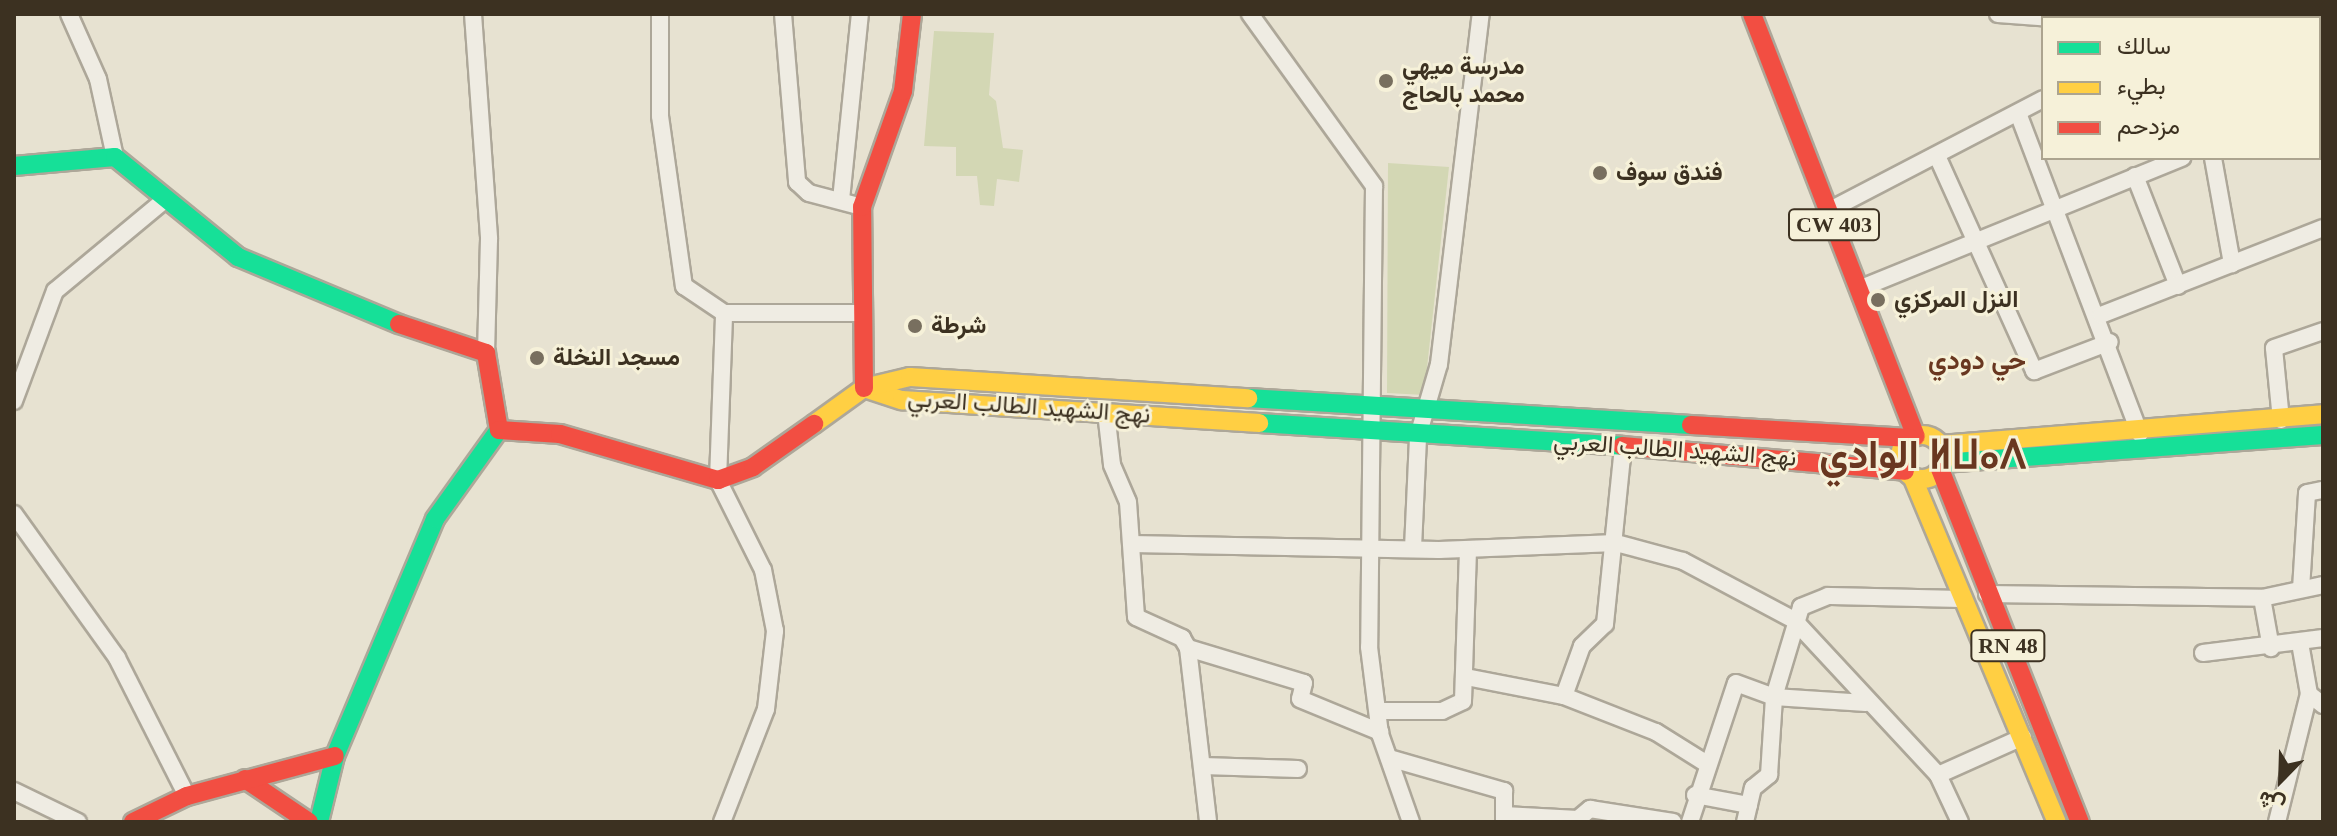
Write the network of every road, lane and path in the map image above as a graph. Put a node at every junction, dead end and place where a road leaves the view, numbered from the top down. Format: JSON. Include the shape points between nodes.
{"nodes":[{"id":1,"x":69,"y":14,"type":"edge"},
{"id":2,"x":473,"y":14,"type":"edge"},
{"id":3,"x":660,"y":14,"type":"edge"},
{"id":4,"x":783,"y":14,"type":"edge"},
{"id":5,"x":860,"y":14,"type":"edge"},
{"id":6,"x":912,"y":14,"type":"edge"},
{"id":7,"x":1250,"y":14,"type":"edge"},
{"id":8,"x":1481,"y":14,"type":"edge"},
{"id":9,"x":1752,"y":14,"type":"edge"},
{"id":10,"x":1998,"y":14,"type":"edge"},
{"id":11,"x":2041,"y":17,"type":"edge"},
{"id":12,"x":2041,"y":100,"type":"edge"},
{"id":13,"x":2018,"y":113,"type":"junction"},
{"id":14,"x":115,"y":157,"type":"junction"},
{"id":15,"x":1938,"y":158,"type":"junction"},
{"id":16,"x":2177,"y":160,"type":"edge"},
{"id":17,"x":2213,"y":160,"type":"edge"},
{"id":18,"x":14,"y":166,"type":"edge"},
{"id":19,"x":2135,"y":176,"type":"junction"},
{"id":20,"x":166,"y":199,"type":"junction"},
{"id":21,"x":841,"y":200,"type":"junction"},
{"id":22,"x":862,"y":207,"type":"junction"},
{"id":23,"x":2056,"y":209,"type":"junction"},
{"id":24,"x":1828,"y":211,"type":"junction"},
{"id":25,"x":2323,"y":228,"type":"edge"},
{"id":26,"x":1976,"y":241,"type":"junction"},
{"id":27,"x":2232,"y":264,"type":"junction"},
{"id":28,"x":2178,"y":286,"type":"junction"},
{"id":29,"x":1859,"y":289,"type":"junction"},
{"id":30,"x":724,"y":313,"type":"junction"},
{"id":31,"x":859,"y":313,"type":"junction"},
{"id":32,"x":2101,"y":315,"type":"junction"},
{"id":33,"x":2323,"y":331,"type":"edge"},
{"id":34,"x":2110,"y":342,"type":"junction"},
{"id":35,"x":486,"y":353,"type":"junction"},
{"id":36,"x":864,"y":388,"type":"junction"},
{"id":37,"x":1193,"y":398,"type":"junction"},
{"id":38,"x":1054,"y":399,"type":"junction"},
{"id":39,"x":14,"y":401,"type":"edge"},
{"id":40,"x":1373,"y":406,"type":"junction"},
{"id":41,"x":1428,"y":407,"type":"junction"},
{"id":42,"x":1106,"y":412,"type":"junction"},
{"id":43,"x":2323,"y":414,"type":"edge"},
{"id":44,"x":1193,"y":419,"type":"junction"},
{"id":45,"x":2281,"y":420,"type":"junction"},
{"id":46,"x":499,"y":430,"type":"junction"},
{"id":47,"x":1371,"y":430,"type":"junction"},
{"id":48,"x":2140,"y":434,"type":"junction"},
{"id":49,"x":2323,"y":435,"type":"edge"},
{"id":50,"x":1418,"y":436,"type":"junction"},
{"id":51,"x":1913,"y":437,"type":"junction"},
{"id":52,"x":1623,"y":446,"type":"junction"},
{"id":53,"x":1941,"y":459,"type":"junction"},
{"id":54,"x":1908,"y":474,"type":"junction"},
{"id":55,"x":718,"y":480,"type":"junction"},
{"id":56,"x":2323,"y":490,"type":"edge"},
{"id":57,"x":14,"y":514,"type":"edge"},
{"id":58,"x":1616,"y":543,"type":"junction"},
{"id":59,"x":1132,"y":544,"type":"junction"},
{"id":60,"x":1413,"y":548,"type":"junction"},
{"id":61,"x":1371,"y":549,"type":"junction"},
{"id":62,"x":1468,"y":550,"type":"junction"},
{"id":63,"x":2323,"y":585,"type":"edge"},
{"id":64,"x":2301,"y":589,"type":"junction"},
{"id":65,"x":1987,"y":594,"type":"junction"},
{"id":66,"x":2262,"y":598,"type":"junction"},
{"id":67,"x":1964,"y":599,"type":"junction"},
{"id":68,"x":1794,"y":620,"type":"junction"},
{"id":69,"x":2323,"y":638,"type":"edge"},
{"id":70,"x":2300,"y":643,"type":"junction"},
{"id":71,"x":1188,"y":648,"type":"junction"},
{"id":72,"x":2271,"y":648,"type":"junction"},
{"id":73,"x":2203,"y":653,"type":"dead end"},
{"id":74,"x":1466,"y":677,"type":"junction"},
{"id":75,"x":2309,"y":694,"type":"junction"},
{"id":76,"x":1564,"y":696,"type":"junction"},
{"id":77,"x":1774,"y":697,"type":"junction"},
{"id":78,"x":1866,"y":703,"type":"junction"},
{"id":79,"x":2323,"y":705,"type":"edge"},
{"id":80,"x":1378,"y":711,"type":"junction"},
{"id":81,"x":1380,"y":732,"type":"junction"},
{"id":82,"x":2023,"y":737,"type":"junction"},
{"id":83,"x":335,"y":756,"type":"junction"},
{"id":84,"x":1389,"y":758,"type":"junction"},
{"id":85,"x":1707,"y":764,"type":"junction"},
{"id":86,"x":1203,"y":766,"type":"junction"},
{"id":87,"x":1298,"y":769,"type":"dead end"},
{"id":88,"x":1938,"y":775,"type":"junction"},
{"id":89,"x":245,"y":779,"type":"junction"},
{"id":90,"x":14,"y":791,"type":"edge"},
{"id":91,"x":1695,"y":795,"type":"junction"},
{"id":92,"x":187,"y":796,"type":"junction"},
{"id":93,"x":1749,"y":805,"type":"junction"},
{"id":94,"x":1504,"y":819,"type":"edge"},
{"id":95,"x":78,"y":822,"type":"edge"},
{"id":96,"x":133,"y":822,"type":"edge"},
{"id":97,"x":309,"y":822,"type":"edge"},
{"id":98,"x":319,"y":822,"type":"edge"},
{"id":99,"x":722,"y":822,"type":"edge"},
{"id":100,"x":1208,"y":822,"type":"edge"},
{"id":101,"x":1411,"y":822,"type":"edge"},
{"id":102,"x":1673,"y":822,"type":"edge"},
{"id":103,"x":1690,"y":822,"type":"edge"},
{"id":104,"x":1745,"y":822,"type":"edge"},
{"id":105,"x":1960,"y":822,"type":"edge"},
{"id":106,"x":2057,"y":822,"type":"edge"},
{"id":107,"x":2080,"y":822,"type":"edge"},
{"id":108,"x":2277,"y":822,"type":"edge"}],
"edges":[{"from":1,"to":14,"type":"street","via":[[98,79]]},
{"from":2,"to":35,"type":"street","via":[[489,239]]},
{"from":3,"to":30,"type":"street","via":[[660,116],[678,271],[694,297]]},
{"from":4,"to":21,"type":"street","via":[[797,182],[809,193]]},
{"from":5,"to":21,"type":"street"},
{"from":6,"to":22,"type":"main road","via":[[903,91]]},
{"from":7,"to":40,"type":"street","via":[[1374,186]]},
{"from":8,"to":41,"type":"street"},
{"from":9,"to":24,"type":"main road","number":"CW 403"},
{"from":10,"to":11,"type":"street"},
{"from":12,"to":13,"type":"street"},
{"from":13,"to":15,"type":"street"},
{"from":13,"to":23,"type":"street"},
{"from":14,"to":18,"type":"main road"},
{"from":14,"to":20,"type":"main road"},
{"from":15,"to":24,"type":"street"},
{"from":15,"to":26,"type":"street"},
{"from":16,"to":19,"type":"street"},
{"from":17,"to":27,"type":"street"},
{"from":19,"to":23,"type":"street"},
{"from":19,"to":28,"type":"street"},
{"from":20,"to":35,"type":"main road","via":[[238,257],[374,317]]},
{"from":20,"to":39,"type":"street","via":[[55,291]]},
{"from":21,"to":22,"type":"street"},
{"from":22,"to":31,"type":"main road"},
{"from":23,"to":26,"type":"street"},
{"from":23,"to":32,"type":"street"},
{"from":24,"to":29,"type":"main road","number":"CW 403"},
{"from":25,"to":27,"type":"street"},
{"from":26,"to":29,"type":"street"},
{"from":26,"to":34,"type":"street","via":[[2034,371]]},
{"from":27,"to":28,"type":"street"},
{"from":28,"to":32,"type":"street"},
{"from":29,"to":51,"type":"main road","number":"CW 403"},
{"from":30,"to":31,"type":"street"},
{"from":30,"to":55,"type":"street"},
{"from":31,"to":36,"type":"main road"},
{"from":32,"to":34,"type":"street"},
{"from":33,"to":45,"type":"street","via":[[2274,348]]},
{"from":34,"to":48,"type":"street"},
{"from":35,"to":46,"type":"main road"},
{"from":36,"to":38,"type":"main road","name":"نهج الشهيد الطالب العربي","via":[[910,377]]},
{"from":36,"to":55,"type":"main road","via":[[753,467]]},
{"from":37,"to":38,"type":"main road","name":"نهج الشهيد الطالب العربي"},
{"from":37,"to":40,"type":"main road","name":"نهج الشهيد الطالب العربي"},
{"from":37,"to":44,"type":"main road"},
{"from":38,"to":42,"type":"main road","name":"نهج الشهيد الطالب العربي"},
{"from":40,"to":41,"type":"main road","name":"نهج الشهيد الطالب العربي"},
{"from":40,"to":47,"type":"street"},
{"from":41,"to":50,"type":"street"},
{"from":41,"to":51,"type":"main road","name":"نهج الشهيد الطالب العربي"},
{"from":42,"to":44,"type":"main road","name":"نهج الشهيد الطالب العربي"},
{"from":42,"to":59,"type":"street"},
{"from":43,"to":45,"type":"main road"},
{"from":44,"to":47,"type":"main road","name":"نهج الشهيد الطالب العربي"},
{"from":45,"to":48,"type":"main road"},
{"from":46,"to":55,"type":"main road","via":[[560,434]]},
{"from":46,"to":83,"type":"main road","via":[[435,519]]},
{"from":47,"to":50,"type":"main road","name":"نهج الشهيد الطالب العربي"},
{"from":47,"to":61,"type":"street"},
{"from":48,"to":53,"type":"main road"},
{"from":49,"to":53,"type":"main road"},
{"from":50,"to":52,"type":"main road","name":"نهج الشهيد الطالب العربي"},
{"from":50,"to":60,"type":"street"},
{"from":51,"to":53,"type":"main road","name":"نهج الشهيد الطالب العربي"},
{"from":51,"to":54,"type":"main road","via":[[1900,458]]},
{"from":52,"to":54,"type":"main road","name":"نهج الشهيد الطالب العربي"},
{"from":52,"to":58,"type":"street"},
{"from":53,"to":54,"type":"main road","name":"نهج الشهيد الطالب العربي","via":[[1927,478]]},
{"from":53,"to":65,"type":"main road","number":"RN 48"},
{"from":54,"to":67,"type":"main road","number":"RN 48"},
{"from":55,"to":99,"type":"street","via":[[763,570],[775,631],[766,709]]},
{"from":56,"to":64,"type":"street","via":[[2307,493]]},
{"from":57,"to":92,"type":"street","via":[[117,658]]},
{"from":58,"to":62,"type":"street"},
{"from":58,"to":68,"type":"street","via":[[1683,561]]},
{"from":58,"to":76,"type":"street","via":[[1605,624],[1582,646]]},
{"from":59,"to":61,"type":"street"},
{"from":59,"to":71,"type":"street","via":[[1136,617],[1182,638]]},
{"from":60,"to":61,"type":"street"},
{"from":60,"to":62,"type":"street"},
{"from":61,"to":80,"type":"street","via":[[1369,647]]},
{"from":62,"to":74,"type":"street"},
{"from":63,"to":64,"type":"street"},
{"from":64,"to":66,"type":"street"},
{"from":65,"to":66,"type":"street"},
{"from":65,"to":107,"type":"main road","number":"RN 48"},
{"from":66,"to":72,"type":"street"},
{"from":67,"to":68,"type":"street","via":[[1828,596],[1810,600]]},
{"from":67,"to":82,"type":"main road","number":"RN 48"},
{"from":68,"to":77,"type":"street"},
{"from":68,"to":78,"type":"street"},
{"from":69,"to":70,"type":"street"},
{"from":70,"to":72,"type":"street"},
{"from":70,"to":75,"type":"street"},
{"from":71,"to":81,"type":"street","via":[[1304,683],[1300,699]]},
{"from":71,"to":86,"type":"street"},
{"from":72,"to":73,"type":"street"},
{"from":74,"to":76,"type":"street"},
{"from":74,"to":80,"type":"street","via":[[1463,701],[1442,711]]},
{"from":75,"to":79,"type":"street"},
{"from":75,"to":108,"type":"street"},
{"from":76,"to":85,"type":"street","via":[[1656,732]]},
{"from":77,"to":78,"type":"street"},
{"from":77,"to":85,"type":"street","via":[[1736,683]]},
{"from":77,"to":93,"type":"street","via":[[1769,775],[1753,788]]},
{"from":78,"to":88,"type":"street"},
{"from":80,"to":81,"type":"street"},
{"from":81,"to":84,"type":"street"},
{"from":82,"to":88,"type":"street"},
{"from":82,"to":106,"type":"main road","number":"RN 48"},
{"from":83,"to":89,"type":"main road"},
{"from":83,"to":98,"type":"main road"},
{"from":84,"to":94,"type":"street","via":[[1504,791]]},
{"from":84,"to":101,"type":"street"},
{"from":85,"to":91,"type":"street"},
{"from":86,"to":87,"type":"street"},
{"from":86,"to":100,"type":"street"},
{"from":88,"to":105,"type":"street"},
{"from":89,"to":92,"type":"main road"},
{"from":89,"to":97,"type":"main road"},
{"from":90,"to":95,"type":"street"},
{"from":91,"to":93,"type":"street"},
{"from":91,"to":103,"type":"street"},
{"from":92,"to":96,"type":"main road"},
{"from":93,"to":104,"type":"street"},
{"from":94,"to":102,"type":"street","via":[[1578,819],[1590,809]]}]}
